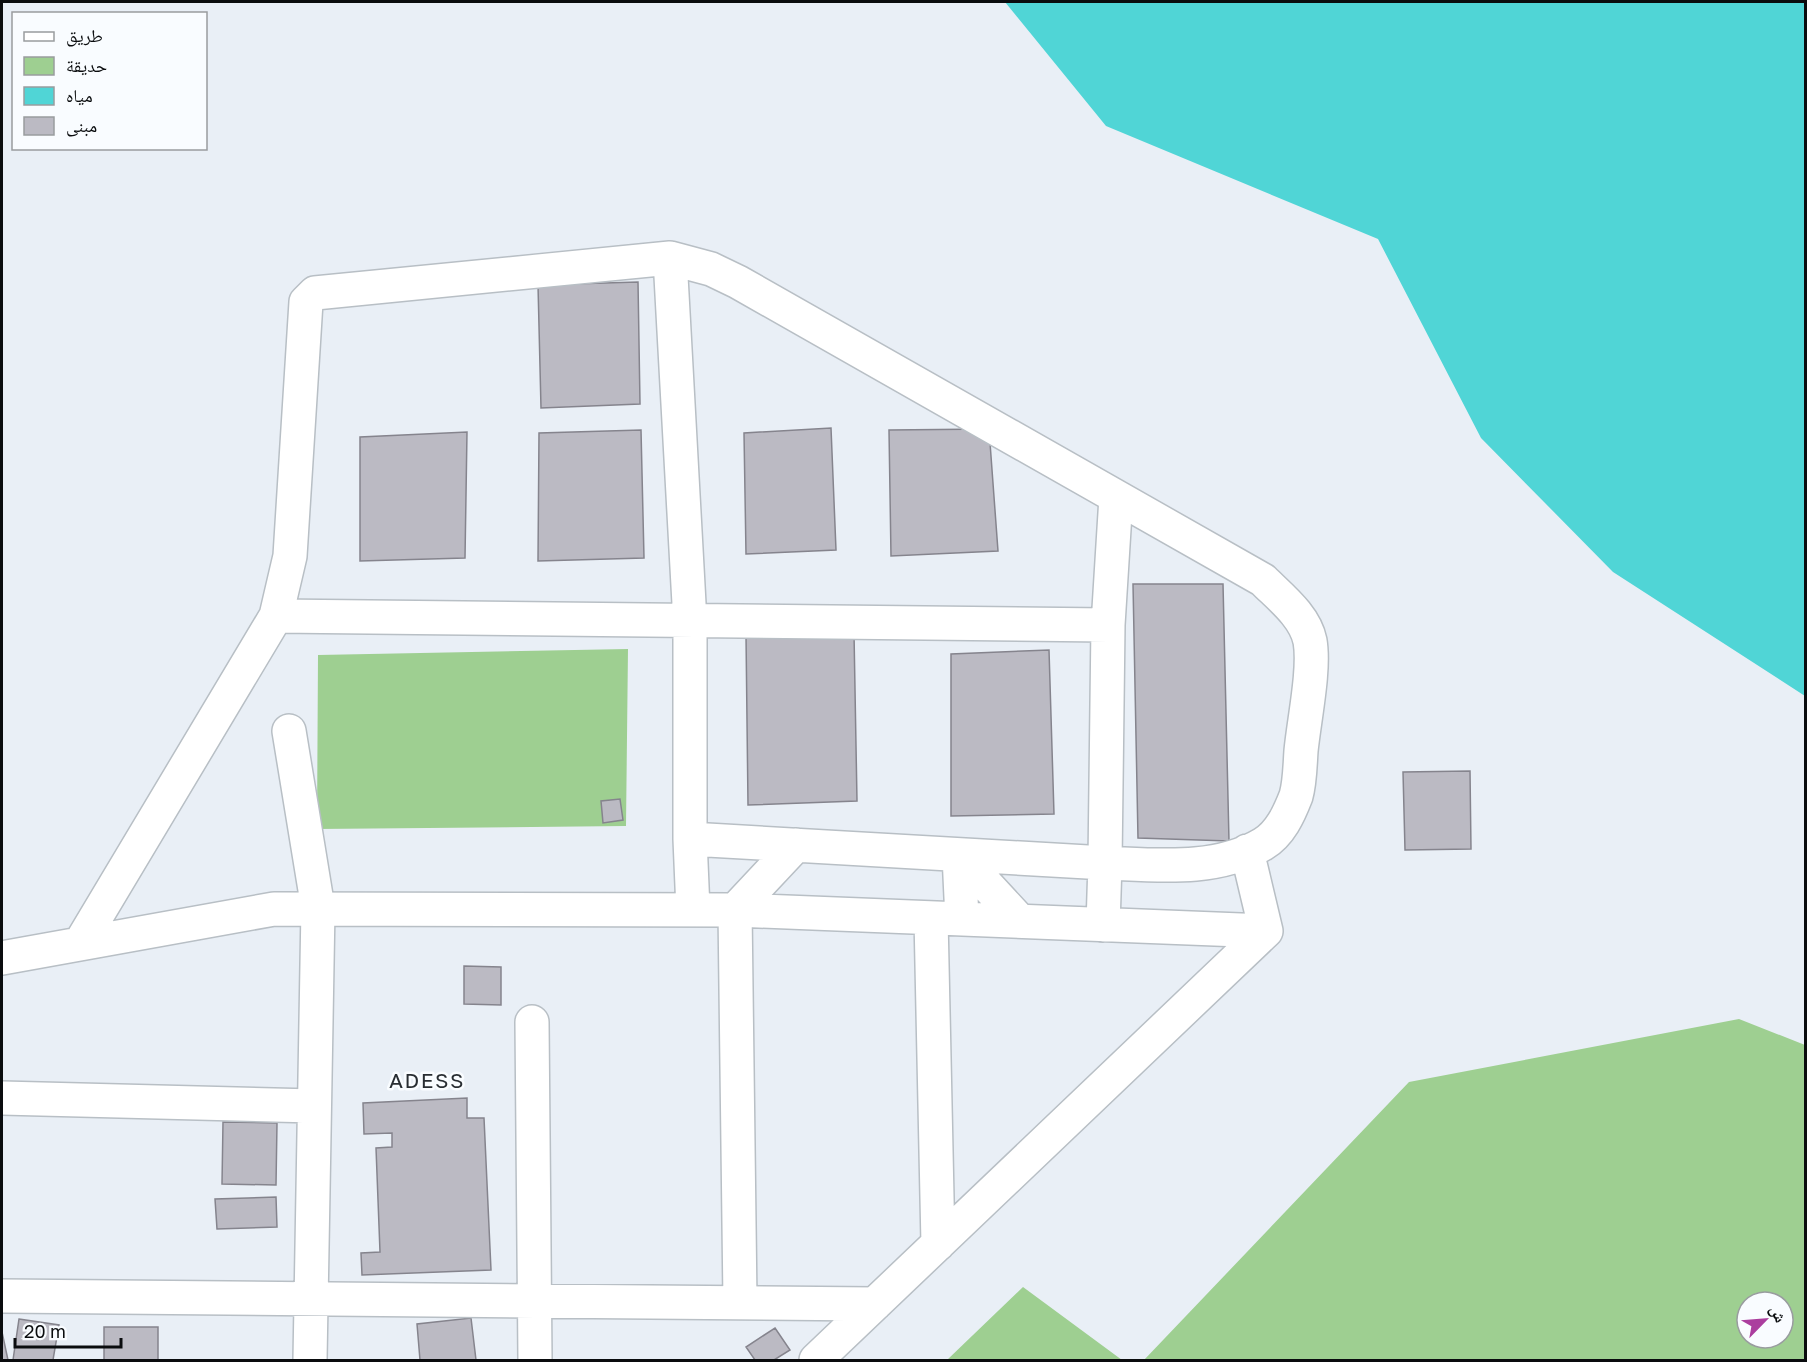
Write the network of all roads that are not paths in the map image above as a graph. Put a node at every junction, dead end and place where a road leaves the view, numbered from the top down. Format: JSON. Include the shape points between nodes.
{"nodes":[{"id":1,"x":670,"y":258,"type":"junction"},
{"id":2,"x":1116,"y":497,"type":"junction"},
{"id":3,"x":276,"y":616,"type":"junction"},
{"id":4,"x":690,"y":622,"type":"junction"},
{"id":5,"x":1108,"y":625,"type":"junction"},
{"id":6,"x":289,"y":731,"type":"dead end"},
{"id":7,"x":690,"y":838,"type":"junction"},
{"id":8,"x":796,"y":845,"type":"junction"},
{"id":9,"x":1247,"y":851,"type":"junction"},
{"id":10,"x":959,"y":855,"type":"junction"},
{"id":11,"x":1027,"y":859,"type":"junction"},
{"id":12,"x":1105,"y":863,"type":"junction"},
{"id":13,"x":992,"y":891,"type":"junction"},
{"id":14,"x":318,"y":908,"type":"junction"},
{"id":15,"x":693,"y":910,"type":"junction"},
{"id":16,"x":735,"y":910,"type":"junction"},
{"id":17,"x":946,"y":919,"type":"junction"},
{"id":18,"x":1020,"y":921,"type":"junction"},
{"id":19,"x":1103,"y":925,"type":"junction"},
{"id":20,"x":1266,"y":931,"type":"junction"},
{"id":21,"x":81,"y":942,"type":"junction"},
{"id":22,"x":2,"y":958,"type":"edge"},
{"id":23,"x":532,"y":1022,"type":"dead end"},
{"id":24,"x":2,"y":1098,"type":"edge"},
{"id":25,"x":314,"y":1106,"type":"junction"},
{"id":26,"x":938,"y":1244,"type":"junction"},
{"id":27,"x":2,"y":1296,"type":"edge"},
{"id":28,"x":311,"y":1299,"type":"junction"},
{"id":29,"x":535,"y":1301,"type":"junction"},
{"id":30,"x":740,"y":1302,"type":"junction"},
{"id":31,"x":875,"y":1304,"type":"junction"},
{"id":32,"x":310,"y":1360,"type":"edge"},
{"id":33,"x":535,"y":1360,"type":"edge"},
{"id":34,"x":816,"y":1360,"type":"edge"}],
"edges":[{"from":1,"to":2,"type":"street","via":[[711,269],[738,282]]},
{"from":1,"to":3,"type":"street","via":[[326,291],[310,297],[306,302],[290,556]]},
{"from":1,"to":4,"type":"street"},
{"from":2,"to":5,"type":"street"},
{"from":2,"to":9,"type":"street","via":[[1263,580],[1304,624],[1310,641],[1310,669],[1296,794],[1272,837]]},
{"from":3,"to":4,"type":"street"},
{"from":3,"to":21,"type":"street"},
{"from":4,"to":5,"type":"street"},
{"from":4,"to":7,"type":"street"},
{"from":5,"to":12,"type":"street"},
{"from":6,"to":14,"type":"street"},
{"from":7,"to":8,"type":"street"},
{"from":7,"to":15,"type":"street"},
{"from":8,"to":10,"type":"street"},
{"from":8,"to":16,"type":"street"},
{"from":9,"to":12,"type":"street","via":[[1224,859],[1177,866]]},
{"from":9,"to":20,"type":"street"},
{"from":10,"to":11,"type":"street"},
{"from":10,"to":13,"type":"street"},
{"from":10,"to":17,"type":"street"},
{"from":11,"to":12,"type":"street"},
{"from":11,"to":13,"type":"street"},
{"from":12,"to":19,"type":"street"},
{"from":13,"to":17,"type":"street"},
{"from":13,"to":18,"type":"street"},
{"from":14,"to":15,"type":"street"},
{"from":14,"to":21,"type":"street","via":[[274,909]]},
{"from":14,"to":25,"type":"street"},
{"from":15,"to":16,"type":"street"},
{"from":16,"to":17,"type":"street"},
{"from":16,"to":30,"type":"street"},
{"from":17,"to":18,"type":"street"},
{"from":17,"to":26,"type":"street"},
{"from":18,"to":19,"type":"street"},
{"from":19,"to":20,"type":"street"},
{"from":20,"to":26,"type":"street"},
{"from":21,"to":22,"type":"street"},
{"from":23,"to":29,"type":"street"},
{"from":24,"to":25,"type":"street"},
{"from":25,"to":28,"type":"street"},
{"from":26,"to":31,"type":"street"},
{"from":27,"to":28,"type":"street"},
{"from":28,"to":29,"type":"street"},
{"from":28,"to":32,"type":"street"},
{"from":29,"to":30,"type":"street"},
{"from":29,"to":33,"type":"street"},
{"from":30,"to":31,"type":"street"},
{"from":31,"to":34,"type":"street"}]}
